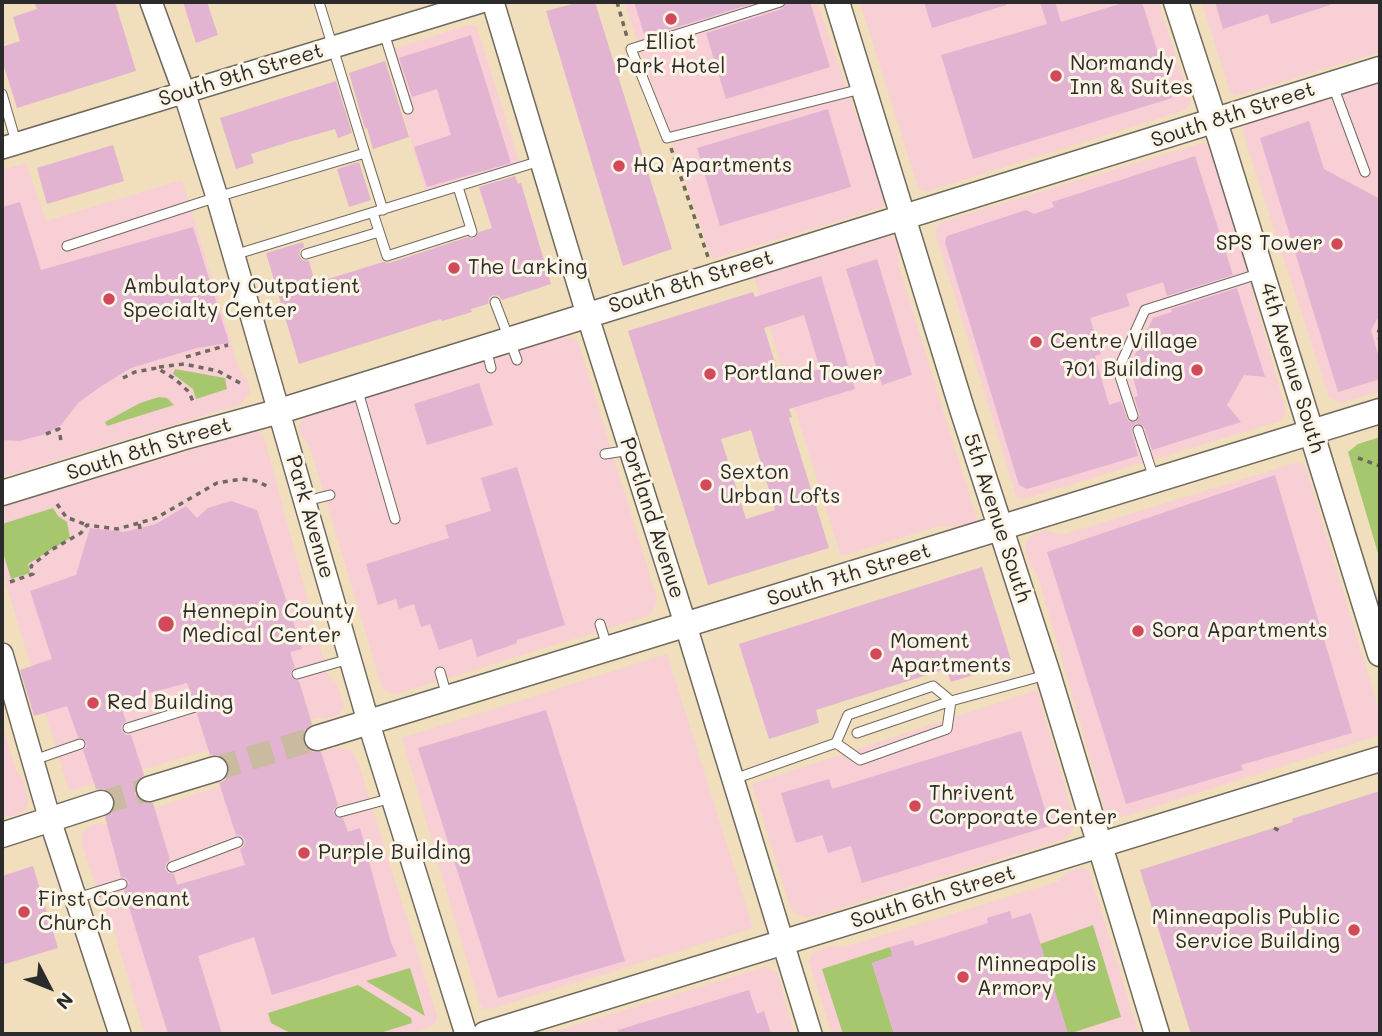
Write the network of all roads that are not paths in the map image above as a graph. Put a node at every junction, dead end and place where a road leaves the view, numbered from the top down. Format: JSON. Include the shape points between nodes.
{"nodes":[{"id":1,"x":150,"y":2,"type":"edge"},
{"id":2,"x":319,"y":2,"type":"edge"},
{"id":3,"x":481,"y":2,"type":"edge"},
{"id":4,"x":494,"y":2,"type":"edge"},
{"id":5,"x":780,"y":2,"type":"edge"},
{"id":6,"x":837,"y":2,"type":"edge"},
{"id":7,"x":1176,"y":2,"type":"edge"},
{"id":8,"x":383,"y":31,"type":"junction"},
{"id":9,"x":332,"y":47,"type":"junction"},
{"id":10,"x":1380,"y":69,"type":"edge"},
{"id":11,"x":1333,"y":84,"type":"junction"},
{"id":12,"x":864,"y":88,"type":"junction"},
{"id":13,"x":184,"y":92,"type":"junction"},
{"id":14,"x":2,"y":94,"type":"edge"},
{"id":15,"x":408,"y":109,"type":"dead end"},
{"id":16,"x":1215,"y":121,"type":"junction"},
{"id":17,"x":9,"y":145,"type":"edge"},
{"id":18,"x":365,"y":153,"type":"junction"},
{"id":19,"x":540,"y":161,"type":"junction"},
{"id":20,"x":1365,"y":172,"type":"dead end"},
{"id":21,"x":458,"y":187,"type":"junction"},
{"id":22,"x":217,"y":197,"type":"junction"},
{"id":23,"x":378,"y":211,"type":"junction"},
{"id":24,"x":904,"y":218,"type":"junction"},
{"id":25,"x":379,"y":232,"type":"junction"},
{"id":26,"x":67,"y":246,"type":"dead end"},
{"id":27,"x":306,"y":254,"type":"dead end"},
{"id":28,"x":234,"y":255,"type":"junction"},
{"id":29,"x":1262,"y":272,"type":"junction"},
{"id":30,"x":495,"y":302,"type":"dead end"},
{"id":31,"x":587,"y":314,"type":"junction"},
{"id":32,"x":501,"y":353,"type":"junction"},
{"id":33,"x":357,"y":387,"type":"junction"},
{"id":34,"x":280,"y":411,"type":"junction"},
{"id":35,"x":1380,"y":411,"type":"edge"},
{"id":36,"x":1133,"y":416,"type":"dead end"},
{"id":37,"x":1138,"y":430,"type":"dead end"},
{"id":38,"x":1311,"y":431,"type":"junction"},
{"id":39,"x":630,"y":450,"type":"junction"},
{"id":40,"x":605,"y":454,"type":"dead end"},
{"id":41,"x":1155,"y":480,"type":"junction"},
{"id":42,"x":2,"y":493,"type":"edge"},
{"id":43,"x":330,"y":495,"type":"dead end"},
{"id":44,"x":306,"y":501,"type":"junction"},
{"id":45,"x":395,"y":519,"type":"dead end"},
{"id":46,"x":1000,"y":528,"type":"junction"},
{"id":47,"x":600,"y":625,"type":"dead end"},
{"id":48,"x":686,"y":626,"type":"junction"},
{"id":49,"x":608,"y":649,"type":"junction"},
{"id":50,"x":2,"y":653,"type":"edge"},
{"id":51,"x":1380,"y":654,"type":"edge"},
{"id":52,"x":350,"y":658,"type":"junction"},
{"id":53,"x":440,"y":672,"type":"dead end"},
{"id":54,"x":297,"y":674,"type":"dead end"},
{"id":55,"x":1048,"y":674,"type":"junction"},
{"id":56,"x":448,"y":698,"type":"junction"},
{"id":57,"x":951,"y":701,"type":"junction"},
{"id":58,"x":195,"y":707,"type":"dead end"},
{"id":59,"x":368,"y":721,"type":"junction"},
{"id":60,"x":128,"y":728,"type":"dead end"},
{"id":61,"x":857,"y":733,"type":"dead end"},
{"id":62,"x":317,"y":738,"type":"tunnel mouth"},
{"id":63,"x":836,"y":743,"type":"junction"},
{"id":64,"x":80,"y":744,"type":"dead end"},
{"id":65,"x":1380,"y":759,"type":"edge"},
{"id":66,"x":33,"y":760,"type":"junction"},
{"id":67,"x":215,"y":769,"type":"tunnel mouth"},
{"id":68,"x":732,"y":780,"type":"junction"},
{"id":69,"x":149,"y":789,"type":"tunnel mouth"},
{"id":70,"x":392,"y":798,"type":"junction"},
{"id":71,"x":101,"y":803,"type":"tunnel mouth"},
{"id":72,"x":340,"y":812,"type":"dead end"},
{"id":73,"x":50,"y":820,"type":"junction"},
{"id":74,"x":2,"y":835,"type":"edge"},
{"id":75,"x":238,"y":842,"type":"dead end"},
{"id":76,"x":1098,"y":845,"type":"junction"},
{"id":77,"x":172,"y":867,"type":"dead end"},
{"id":78,"x":122,"y":884,"type":"dead end"},
{"id":79,"x":75,"y":899,"type":"junction"},
{"id":80,"x":783,"y":944,"type":"junction"},
{"id":81,"x":120,"y":1034,"type":"edge"},
{"id":82,"x":466,"y":1034,"type":"edge"},
{"id":83,"x":485,"y":1034,"type":"edge"},
{"id":84,"x":811,"y":1034,"type":"edge"},
{"id":85,"x":1157,"y":1034,"type":"edge"}],
"edges":[{"from":1,"to":13,"type":"street","name":"Park Avenue"},
{"from":2,"to":9,"type":"lane"},
{"from":3,"to":8,"type":"street","name":"South 9th Street"},
{"from":4,"to":19,"type":"street","name":"Portland Avenue"},
{"from":5,"to":12,"type":"lane","via":[[631,50],[667,138]]},
{"from":6,"to":12,"type":"main road","name":"5th Avenue South"},
{"from":7,"to":16,"type":"main road","name":"4th Avenue South"},
{"from":8,"to":9,"type":"street","name":"South 9th Street"},
{"from":8,"to":15,"type":"lane"},
{"from":9,"to":13,"type":"street","name":"South 9th Street"},
{"from":9,"to":18,"type":"lane"},
{"from":10,"to":11,"type":"main road","name":"South 8th Street"},
{"from":11,"to":16,"type":"main road","name":"South 8th Street"},
{"from":11,"to":20,"type":"lane"},
{"from":12,"to":24,"type":"main road","name":"5th Avenue South"},
{"from":13,"to":17,"type":"street","name":"South 9th Street"},
{"from":13,"to":22,"type":"street","name":"Park Avenue"},
{"from":14,"to":17,"type":"lane"},
{"from":16,"to":24,"type":"main road","name":"South 8th Street"},
{"from":16,"to":29,"type":"main road","name":"4th Avenue South"},
{"from":18,"to":22,"type":"lane"},
{"from":18,"to":23,"type":"lane"},
{"from":19,"to":21,"type":"lane"},
{"from":19,"to":31,"type":"street","name":"Portland Avenue"},
{"from":21,"to":23,"type":"lane"},
{"from":21,"to":25,"type":"lane","via":[[472,231],[387,256]]},
{"from":22,"to":26,"type":"lane"},
{"from":22,"to":28,"type":"street","name":"Park Avenue"},
{"from":23,"to":25,"type":"lane"},
{"from":23,"to":28,"type":"lane"},
{"from":24,"to":31,"type":"main road","name":"South 8th Street"},
{"from":24,"to":46,"type":"main road","name":"5th Avenue South"},
{"from":25,"to":27,"type":"lane"},
{"from":28,"to":34,"type":"street","name":"Park Avenue"},
{"from":29,"to":36,"type":"lane","via":[[1145,310],[1118,370]]},
{"from":29,"to":38,"type":"main road","name":"4th Avenue South"},
{"from":30,"to":32,"type":"lane"},
{"from":31,"to":32,"type":"main road","name":"South 8th Street"},
{"from":31,"to":39,"type":"street","name":"Portland Avenue"},
{"from":32,"to":33,"type":"main road","name":"South 8th Street"},
{"from":33,"to":34,"type":"main road","name":"South 8th Street"},
{"from":33,"to":45,"type":"lane"},
{"from":34,"to":42,"type":"main road","name":"South 8th Street"},
{"from":34,"to":44,"type":"street","name":"Park Avenue"},
{"from":35,"to":38,"type":"main road","name":"South 7th Street"},
{"from":37,"to":41,"type":"lane"},
{"from":38,"to":41,"type":"main road","name":"South 7th Street"},
{"from":38,"to":51,"type":"main road","name":"4th Avenue South"},
{"from":39,"to":40,"type":"lane"},
{"from":39,"to":48,"type":"street","name":"Portland Avenue"},
{"from":41,"to":46,"type":"main road","name":"South 7th Street"},
{"from":43,"to":44,"type":"lane"},
{"from":44,"to":52,"type":"street","name":"Park Avenue"},
{"from":46,"to":48,"type":"main road","name":"South 7th Street"},
{"from":46,"to":55,"type":"main road","name":"5th Avenue South"},
{"from":47,"to":49,"type":"lane"},
{"from":48,"to":49,"type":"main road","name":"South 7th Street"},
{"from":48,"to":68,"type":"street","name":"Portland Avenue"},
{"from":49,"to":56,"type":"main road","name":"South 7th Street"},
{"from":50,"to":66,"type":"street"},
{"from":52,"to":54,"type":"lane"},
{"from":52,"to":59,"type":"street","name":"Park Avenue"},
{"from":53,"to":56,"type":"lane"},
{"from":55,"to":57,"type":"lane"},
{"from":55,"to":76,"type":"main road","name":"5th Avenue South"},
{"from":56,"to":59,"type":"main road","name":"South 7th Street"},
{"from":57,"to":61,"type":"lane"},
{"from":57,"to":63,"type":"lane","via":[[933,686],[848,715]]},
{"from":57,"to":63,"type":"lane","via":[[947,729],[860,760]]},
{"from":58,"to":60,"type":"lane"},
{"from":59,"to":62,"type":"main road","name":"South 7th Street"},
{"from":59,"to":70,"type":"street","name":"Park Avenue"},
{"from":63,"to":68,"type":"lane"},
{"from":64,"to":66,"type":"lane"},
{"from":65,"to":76,"type":"main road","name":"South 6th Street"},
{"from":66,"to":73,"type":"street"},
{"from":67,"to":69,"type":"main road"},
{"from":68,"to":80,"type":"street","name":"Portland Avenue"},
{"from":70,"to":72,"type":"lane"},
{"from":70,"to":82,"type":"street","name":"Park Avenue"},
{"from":71,"to":73,"type":"main road"},
{"from":73,"to":74,"type":"main road"},
{"from":73,"to":79,"type":"street"},
{"from":75,"to":77,"type":"lane"},
{"from":76,"to":80,"type":"main road","name":"South 6th Street"},
{"from":76,"to":85,"type":"main road","name":"5th Avenue South"},
{"from":78,"to":79,"type":"lane"},
{"from":79,"to":81,"type":"street"},
{"from":80,"to":83,"type":"main road","name":"South 6th Street"},
{"from":80,"to":84,"type":"street","name":"Portland Avenue"}]}
